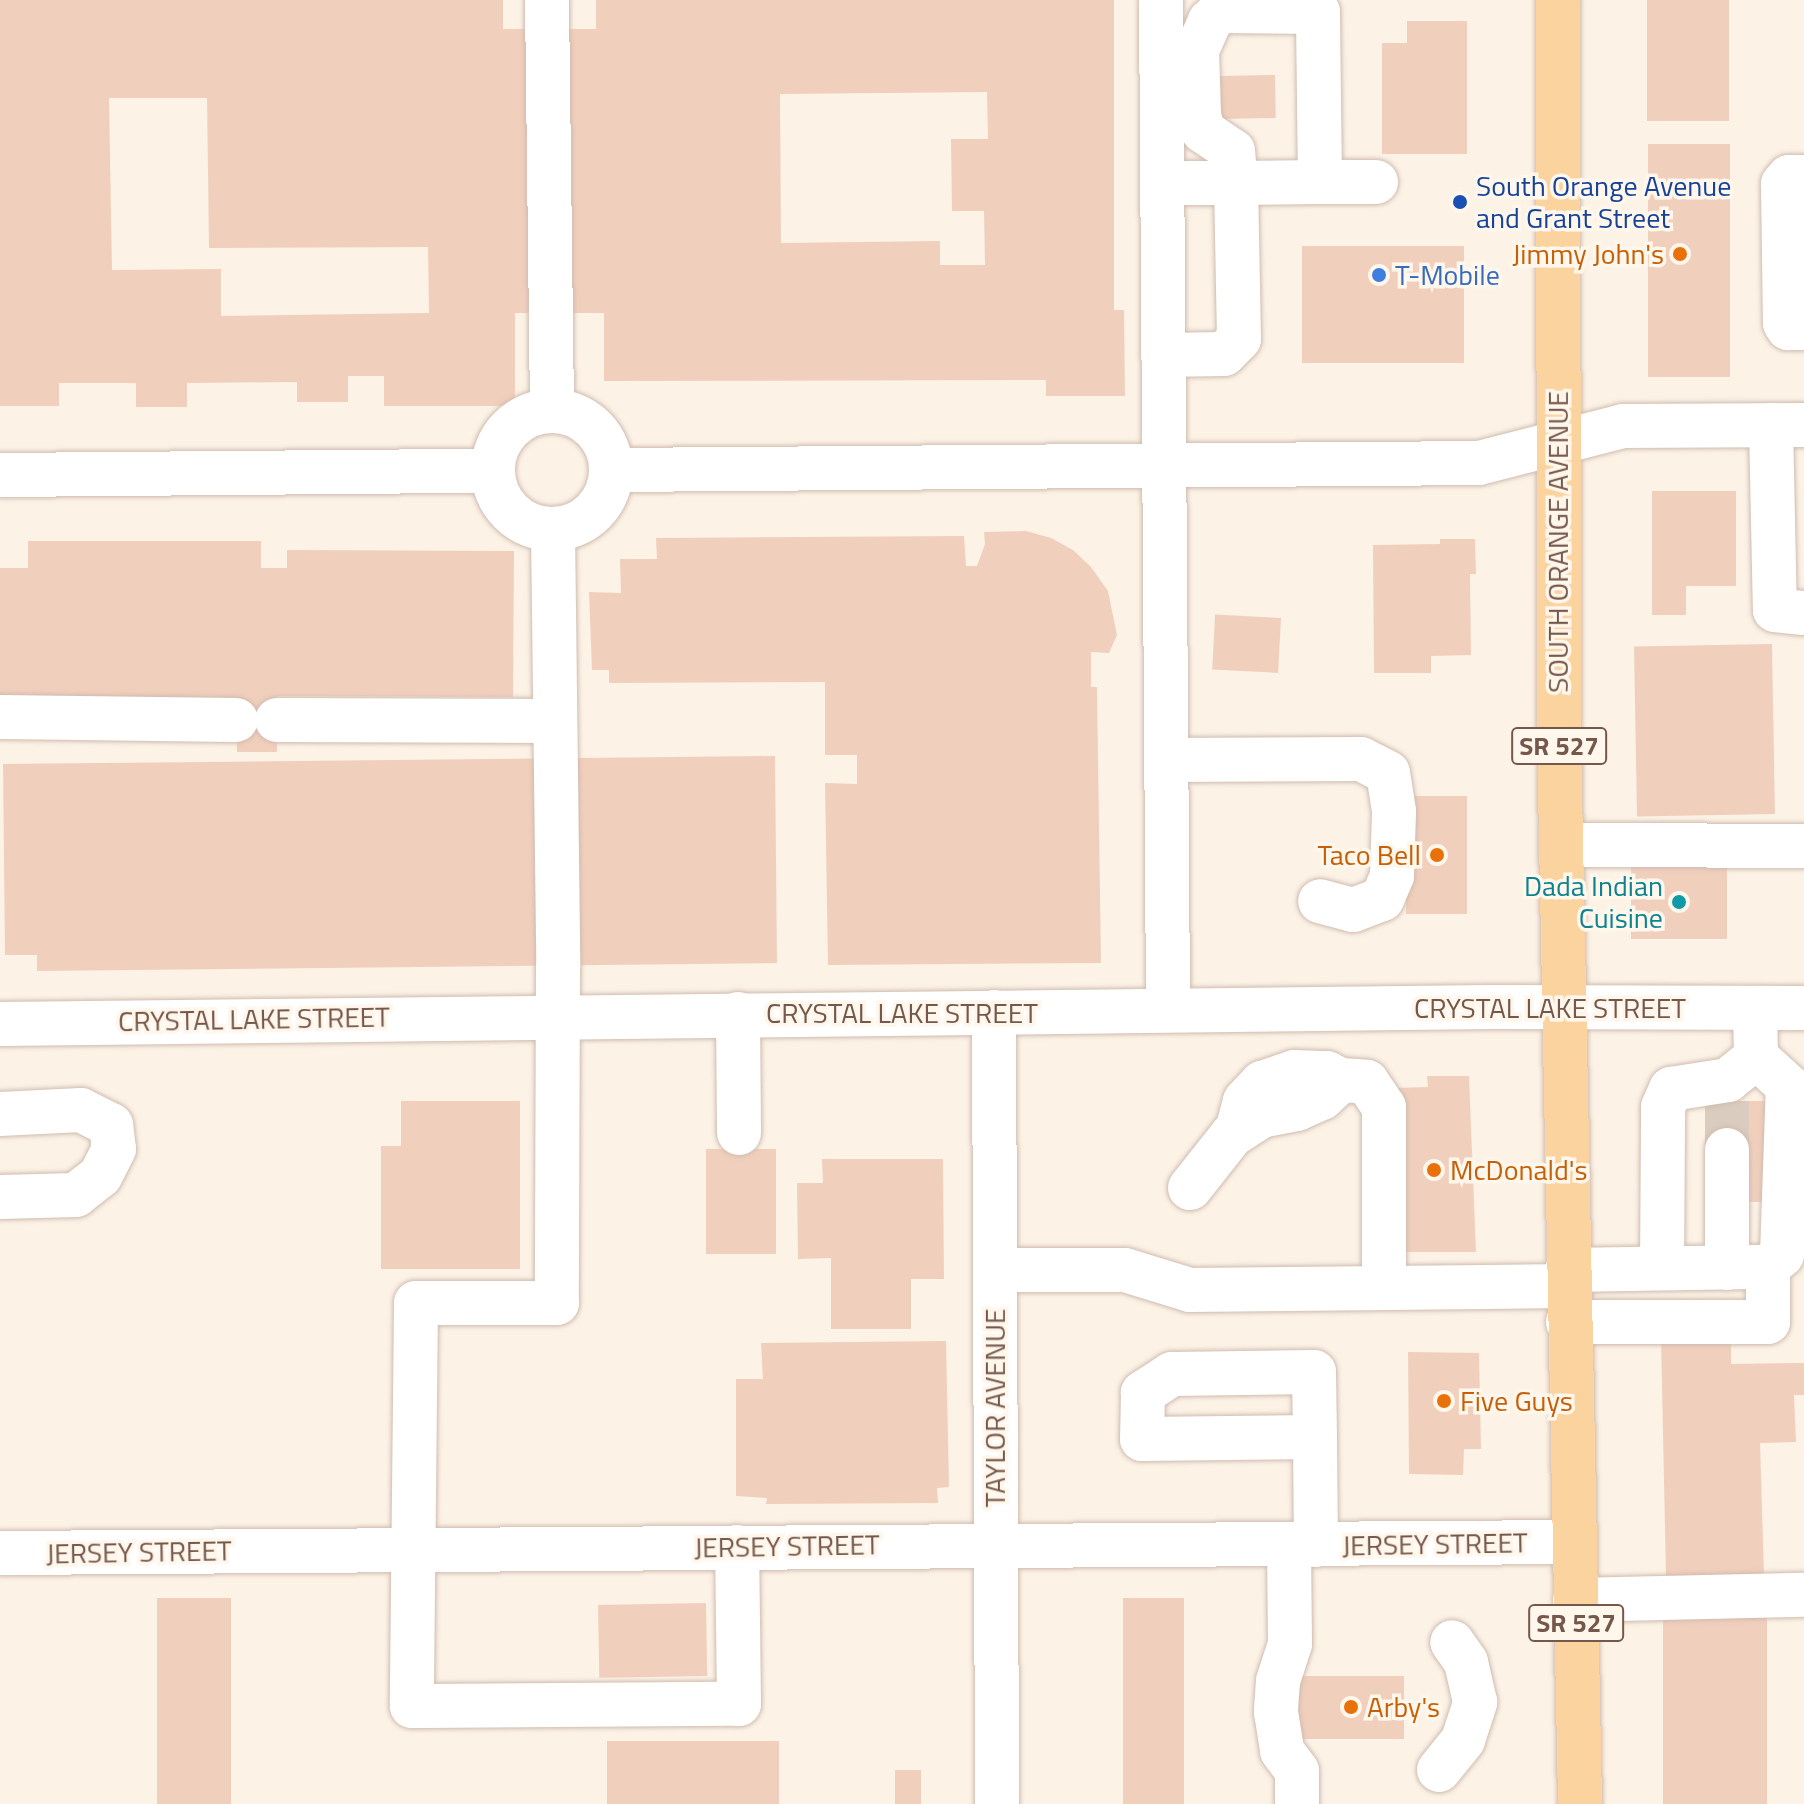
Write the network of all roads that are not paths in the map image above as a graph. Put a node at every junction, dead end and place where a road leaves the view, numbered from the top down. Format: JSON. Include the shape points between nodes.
{"nodes":[{"id":1,"x":547,"y":0,"type":"edge"},
{"id":2,"x":1161,"y":0,"type":"edge"},
{"id":3,"x":1558,"y":0,"type":"edge"},
{"id":4,"x":1804,"y":177,"type":"edge"},
{"id":5,"x":1320,"y":182,"type":"junction"},
{"id":6,"x":1376,"y":182,"type":"dead end"},
{"id":7,"x":1162,"y":183,"type":"junction"},
{"id":8,"x":1236,"y":183,"type":"junction"},
{"id":9,"x":1804,"y":328,"type":"edge"},
{"id":10,"x":1163,"y":355,"type":"junction"},
{"id":11,"x":552,"y":411,"type":"junction"},
{"id":12,"x":1788,"y":425,"type":"edge"},
{"id":13,"x":1557,"y":445,"type":"junction"},
{"id":14,"x":1164,"y":466,"type":"junction"},
{"id":15,"x":612,"y":470,"type":"junction"},
{"id":16,"x":493,"y":471,"type":"junction"},
{"id":17,"x":0,"y":475,"type":"edge"},
{"id":18,"x":1788,"y":501,"type":"edge"},
{"id":19,"x":553,"y":529,"type":"junction"},
{"id":20,"x":1790,"y":612,"type":"edge"},
{"id":21,"x":0,"y":717,"type":"edge"},
{"id":22,"x":555,"y":721,"type":"junction"},
{"id":23,"x":1166,"y":760,"type":"junction"},
{"id":24,"x":1561,"y":845,"type":"junction"},
{"id":25,"x":1804,"y":846,"type":"edge"},
{"id":26,"x":1320,"y":901,"type":"dead end"},
{"id":27,"x":1804,"y":1008,"type":"edge"},
{"id":28,"x":1563,"y":1009,"type":"junction"},
{"id":29,"x":1755,"y":1009,"type":"junction"},
{"id":30,"x":1168,"y":1010,"type":"junction"},
{"id":31,"x":994,"y":1012,"type":"junction"},
{"id":32,"x":738,"y":1014,"type":"junction"},
{"id":33,"x":557,"y":1016,"type":"junction"},
{"id":34,"x":0,"y":1024,"type":"edge"},
{"id":35,"x":1737,"y":1079,"type":"junction"},
{"id":36,"x":0,"y":1114,"type":"edge"},
{"id":37,"x":739,"y":1133,"type":"dead end"},
{"id":38,"x":1727,"y":1150,"type":"tunnel mouth"},
{"id":39,"x":1190,"y":1188,"type":"dead end"},
{"id":40,"x":0,"y":1197,"type":"edge"},
{"id":41,"x":1662,"y":1268,"type":"junction"},
{"id":42,"x":1748,"y":1268,"type":"junction"},
{"id":43,"x":995,"y":1270,"type":"junction"},
{"id":44,"x":1384,"y":1287,"type":"junction"},
{"id":45,"x":1567,"y":1292,"type":"junction"},
{"id":46,"x":1315,"y":1437,"type":"junction"},
{"id":47,"x":1574,"y":1542,"type":"junction"},
{"id":48,"x":995,"y":1545,"type":"junction"},
{"id":49,"x":1302,"y":1546,"type":"junction"},
{"id":50,"x":737,"y":1547,"type":"junction"},
{"id":51,"x":412,"y":1550,"type":"junction"},
{"id":52,"x":0,"y":1553,"type":"edge"},
{"id":53,"x":1804,"y":1595,"type":"edge"},
{"id":54,"x":1575,"y":1600,"type":"junction"},
{"id":55,"x":1452,"y":1642,"type":"dead end"},
{"id":56,"x":1439,"y":1770,"type":"dead end"},
{"id":57,"x":1297,"y":1788,"type":"edge"},
{"id":58,"x":997,"y":1804,"type":"edge"},
{"id":59,"x":1580,"y":1804,"type":"edge"}],
"edges":[{"from":1,"to":11,"type":"street"},
{"from":2,"to":7,"type":"street"},
{"from":3,"to":13,"type":"main road","name":"SOUTH ORANGE AVENUE","number":"SR 527"},
{"from":4,"to":9,"type":"street","via":[[1789,177],[1783,184],[1785,323],[1788,328]]},
{"from":5,"to":6,"type":"street"},
{"from":5,"to":8,"type":"street"},
{"from":5,"to":8,"type":"street","via":[[1318,12],[1221,11],[1210,21],[1197,50],[1199,115],[1203,131],[1233,151]]},
{"from":7,"to":8,"type":"street"},
{"from":7,"to":10,"type":"street"},
{"from":8,"to":10,"type":"street","via":[[1239,339],[1224,354]]},
{"from":10,"to":14,"type":"street"},
{"from":11,"to":15,"type":"street","via":[[594,428],[607,447]]},
{"from":11,"to":16,"type":"street","via":[[529,416],[510,429],[497,448]]},
{"from":12,"to":13,"type":"street","via":[[1623,426]]},
{"from":12,"to":18,"type":"street"},
{"from":13,"to":14,"type":"street","via":[[1479,463]]},
{"from":13,"to":24,"type":"main road","name":"SOUTH ORANGE AVENUE","number":"SR 527"},
{"from":14,"to":15,"type":"street"},
{"from":14,"to":23,"type":"street"},
{"from":15,"to":19,"type":"street","via":[[607,492],[594,512]]},
{"from":16,"to":17,"type":"street"},
{"from":16,"to":19,"type":"street","via":[[498,493],[511,512],[530,525]]},
{"from":18,"to":20,"type":"street"},
{"from":19,"to":22,"type":"street"},
{"from":21,"to":22,"type":"street"},
{"from":22,"to":33,"type":"street"},
{"from":23,"to":26,"type":"street","via":[[1361,759],[1388,773],[1394,812],[1392,876],[1382,899],[1353,910]]},
{"from":23,"to":30,"type":"street"},
{"from":24,"to":25,"type":"street"},
{"from":24,"to":28,"type":"main road","name":"SOUTH ORANGE AVENUE","number":"SR 527"},
{"from":27,"to":29,"type":"street","name":"CRYSTAL LAKE STREET"},
{"from":28,"to":29,"type":"street","name":"CRYSTAL LAKE STREET"},
{"from":28,"to":30,"type":"street","name":"CRYSTAL LAKE STREET"},
{"from":28,"to":45,"type":"main road","name":"SOUTH ORANGE AVENUE","number":"SR 527"},
{"from":29,"to":35,"type":"street"},
{"from":30,"to":31,"type":"street","name":"CRYSTAL LAKE STREET"},
{"from":31,"to":32,"type":"street","name":"CRYSTAL LAKE STREET"},
{"from":31,"to":43,"type":"street","name":"TAYLOR AVENUE"},
{"from":32,"to":33,"type":"street","name":"CRYSTAL LAKE STREET"},
{"from":32,"to":37,"type":"street"},
{"from":33,"to":34,"type":"street","name":"CRYSTAL LAKE STREET"},
{"from":33,"to":51,"type":"street","via":[[557,1303],[416,1303]]},
{"from":35,"to":41,"type":"street","via":[[1671,1089],[1663,1107]]},
{"from":35,"to":42,"type":"street","via":[[1788,1086],[1782,1255]]},
{"from":36,"to":40,"type":"street","via":[[81,1110],[111,1125],[114,1149],[100,1176],[76,1195]]},
{"from":38,"to":42,"type":"street"},
{"from":39,"to":44,"type":"street","via":[[1237,1131],[1261,1116],[1322,1098],[1341,1080],[1367,1082],[1384,1107]]},
{"from":41,"to":42,"type":"street"},
{"from":41,"to":45,"type":"street"},
{"from":42,"to":45,"type":"street","via":[[1768,1322]]},
{"from":43,"to":44,"type":"street","via":[[1125,1270],[1190,1290]]},
{"from":43,"to":48,"type":"street","name":"TAYLOR AVENUE"},
{"from":44,"to":45,"type":"street"},
{"from":45,"to":47,"type":"main road","name":"SOUTH ORANGE AVENUE","number":"SR 527"},
{"from":46,"to":46,"type":"street","via":[[1142,1439],[1143,1393],[1172,1374],[1314,1372]]},
{"from":46,"to":49,"type":"street"},
{"from":47,"to":49,"type":"street","name":"JERSEY STREET"},
{"from":47,"to":54,"type":"main road","name":"SOUTH ORANGE AVENUE","number":"SR 527"},
{"from":48,"to":49,"type":"street","name":"JERSEY STREET"},
{"from":48,"to":50,"type":"street","name":"JERSEY STREET"},
{"from":48,"to":58,"type":"street","name":"TAYLOR AVENUE"},
{"from":49,"to":57,"type":"street","via":[[1276,1712],[1282,1751]]},
{"from":50,"to":51,"type":"street","name":"JERSEY STREET"},
{"from":50,"to":51,"type":"street","via":[[739,1704],[412,1706]]},
{"from":51,"to":52,"type":"street","name":"JERSEY STREET"},
{"from":53,"to":54,"type":"street"},
{"from":54,"to":59,"type":"main road","name":"SOUTH ORANGE AVENUE","number":"SR 527"},
{"from":55,"to":56,"type":"street","via":[[1466,1662],[1475,1702],[1463,1740]]}]}
